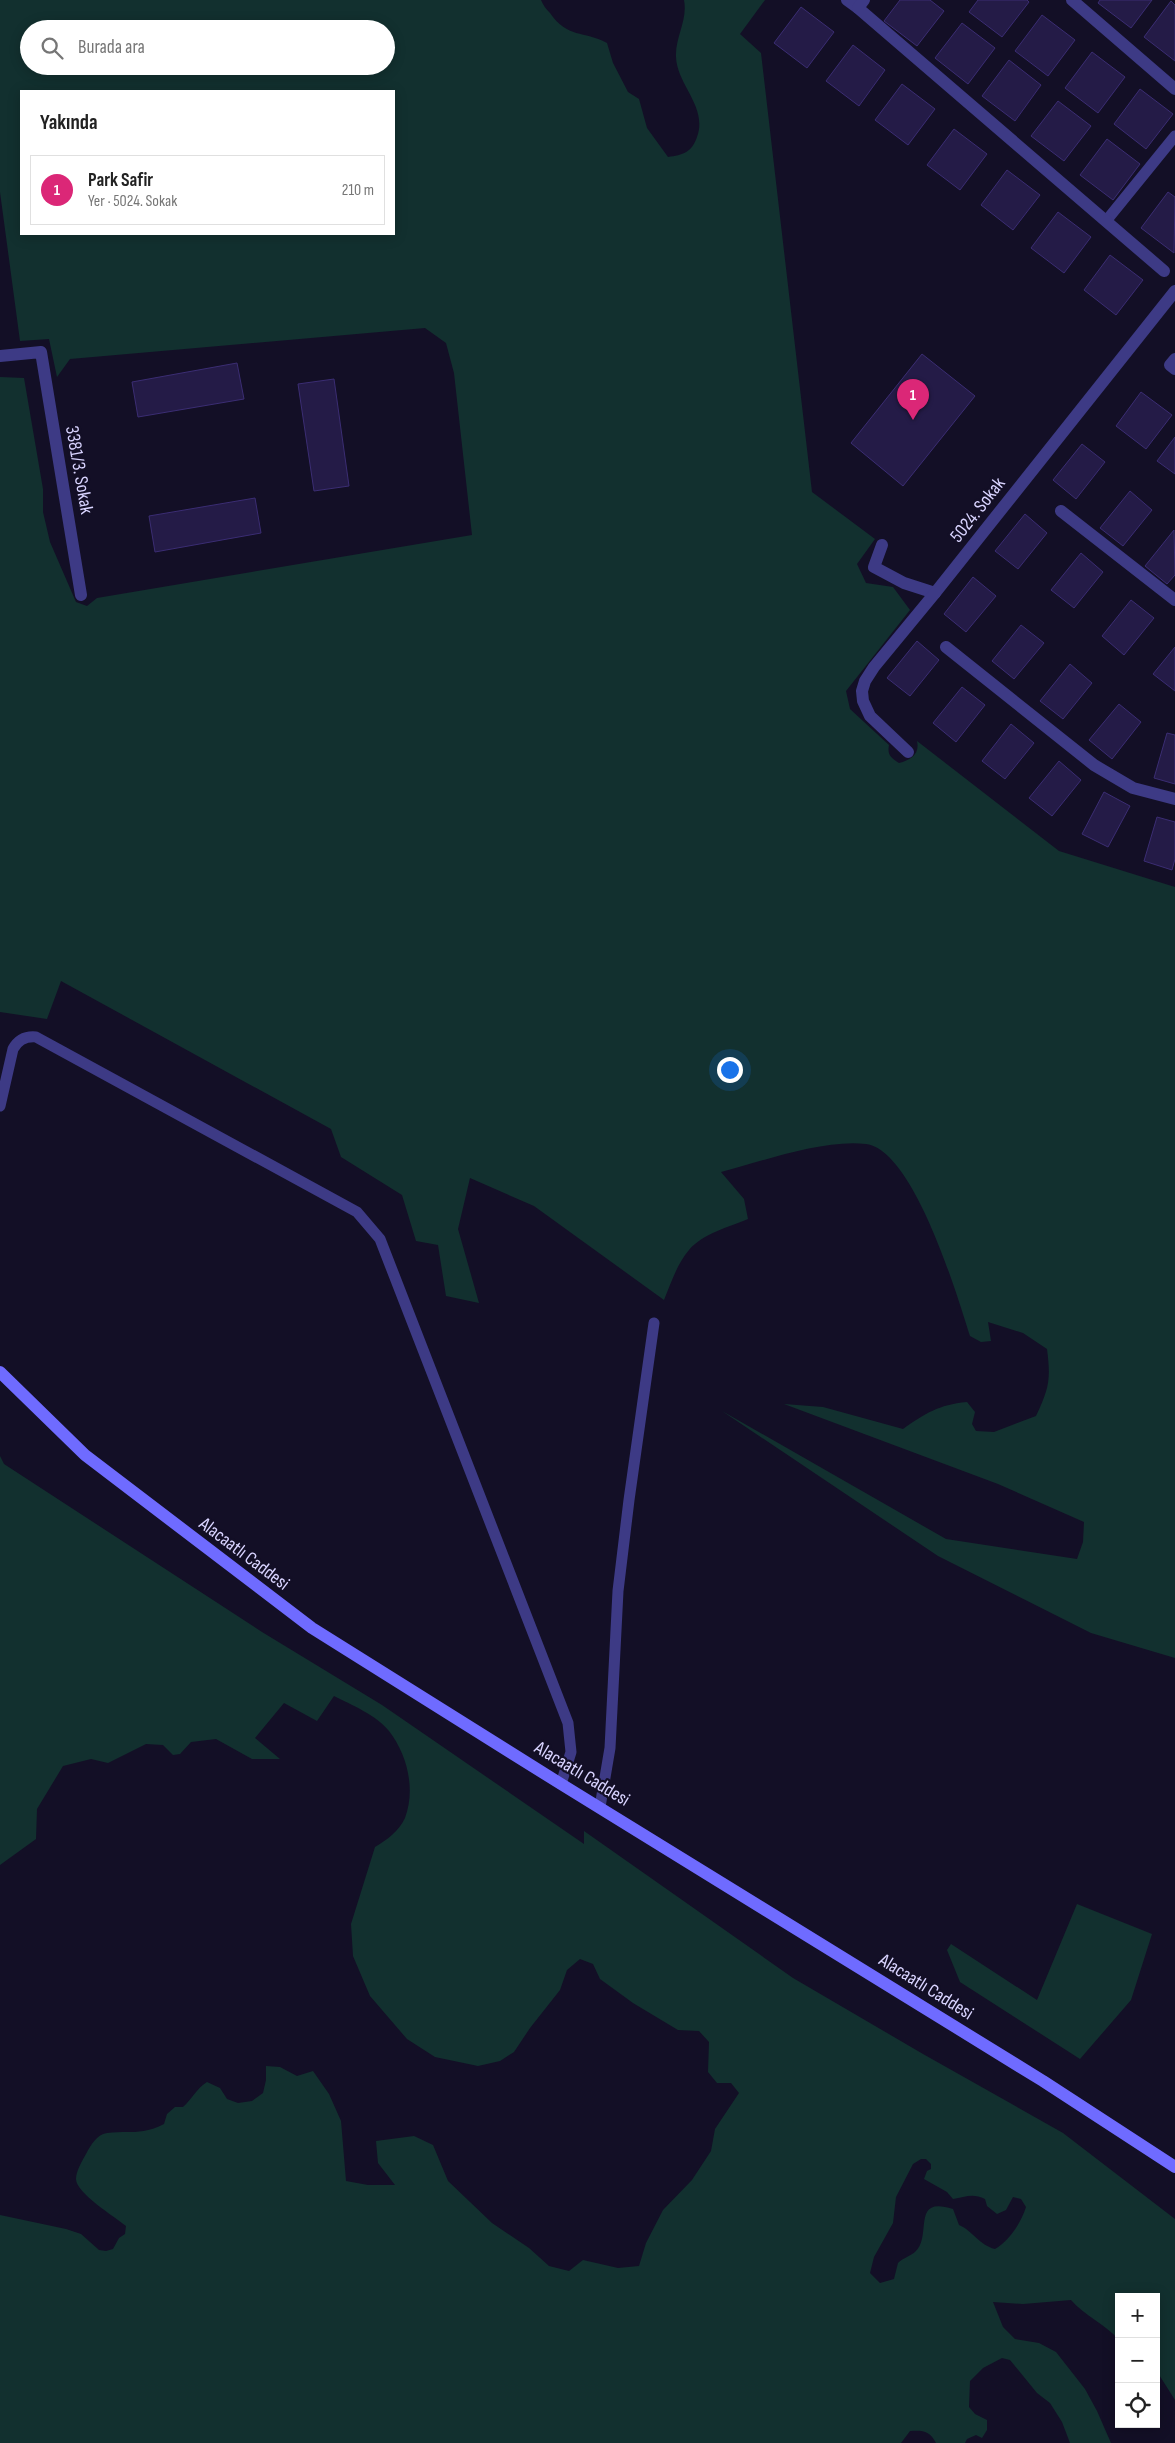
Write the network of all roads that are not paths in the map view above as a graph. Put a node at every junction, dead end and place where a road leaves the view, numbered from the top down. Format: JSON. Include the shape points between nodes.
{"nodes":[{"id":1,"x":847,"y":0,"type":"edge"},
{"id":2,"x":1072,"y":0,"type":"edge"},
{"id":3,"x":861,"y":4,"type":"edge"},
{"id":4,"x":1175,"y":89,"type":"edge"},
{"id":5,"x":1175,"y":136,"type":"edge"},
{"id":6,"x":1106,"y":221,"type":"junction"},
{"id":7,"x":1164,"y":271,"type":"dead end"},
{"id":8,"x":1175,"y":290,"type":"edge"},
{"id":9,"x":0,"y":356,"type":"edge"},
{"id":10,"x":1175,"y":359,"type":"edge"},
{"id":11,"x":1175,"y":369,"type":"edge"},
{"id":12,"x":1061,"y":511,"type":"dead end"},
{"id":13,"x":882,"y":545,"type":"dead end"},
{"id":14,"x":935,"y":593,"type":"junction"},
{"id":15,"x":81,"y":595,"type":"dead end"},
{"id":16,"x":1175,"y":600,"type":"edge"},
{"id":17,"x":946,"y":647,"type":"dead end"},
{"id":18,"x":908,"y":752,"type":"dead end"},
{"id":19,"x":1175,"y":799,"type":"edge"},
{"id":20,"x":0,"y":1106,"type":"edge"},
{"id":21,"x":654,"y":1323,"type":"dead end"},
{"id":22,"x":0,"y":1372,"type":"edge"},
{"id":23,"x":561,"y":1784,"type":"junction"},
{"id":24,"x":600,"y":1807,"type":"junction"},
{"id":25,"x":1175,"y":2166,"type":"edge"}],
"edges":[{"from":1,"to":3,"type":"street"},
{"from":2,"to":4,"type":"street"},
{"from":3,"to":6,"type":"street"},
{"from":5,"to":6,"type":"lane"},
{"from":6,"to":7,"type":"street"},
{"from":8,"to":14,"type":"street","name":"5024. Sokak"},
{"from":9,"to":15,"type":"street","name":"3381/3. Sokak","via":[[40,352]]},
{"from":10,"to":11,"type":"street","via":[[1170,364]]},
{"from":12,"to":16,"type":"street"},
{"from":13,"to":14,"type":"street","via":[[874,567],[904,584]]},
{"from":14,"to":18,"type":"street","name":"5024. Sokak","via":[[874,666],[862,691],[870,716]]},
{"from":17,"to":19,"type":"street","via":[[1094,765],[1133,788]]},
{"from":20,"to":23,"type":"lane","via":[[13,1049],[24,1038],[36,1038],[357,1212],[380,1239],[568,1723],[571,1752]]},
{"from":21,"to":24,"type":"lane","via":[[618,1591],[610,1748]]},
{"from":22,"to":23,"type":"main road","name":"Alacaatlı Caddesi","via":[[85,1455],[312,1628]]},
{"from":23,"to":24,"type":"main road","name":"Alacaatlı Caddesi"},
{"from":24,"to":25,"type":"main road","name":"Alacaatlı Caddesi"}]}
